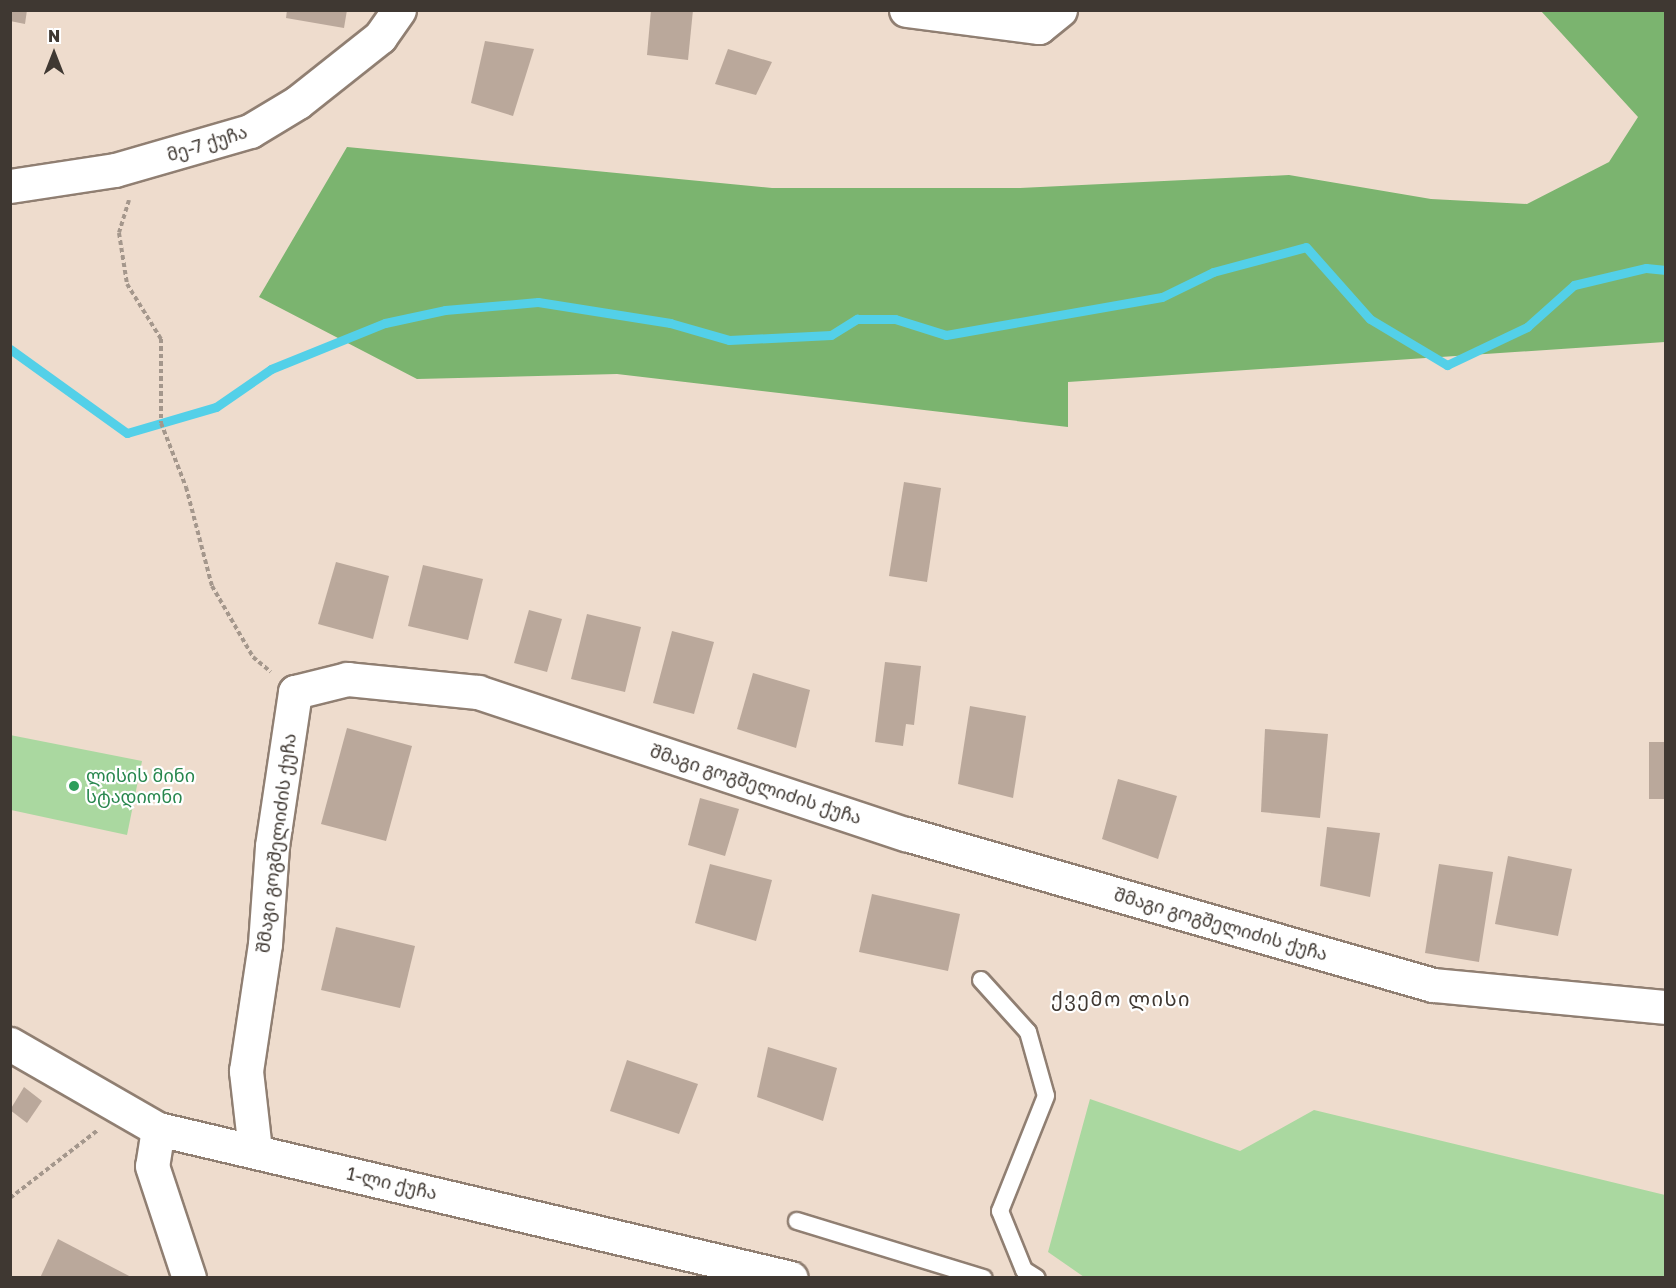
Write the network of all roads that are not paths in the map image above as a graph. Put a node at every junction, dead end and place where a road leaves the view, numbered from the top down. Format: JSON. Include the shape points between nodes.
{"nodes":[{"id":1,"x":399,"y":10,"type":"edge"},
{"id":2,"x":906,"y":10,"type":"edge"},
{"id":3,"x":1060,"y":10,"type":"edge"},
{"id":4,"x":10,"y":186,"type":"edge"},
{"id":5,"x":981,"y":980,"type":"dead end"},
{"id":6,"x":1665,"y":1007,"type":"edge"},
{"id":7,"x":10,"y":1044,"type":"edge"},
{"id":8,"x":158,"y":1129,"type":"junction"},
{"id":9,"x":255,"y":1150,"type":"junction"},
{"id":10,"x":797,"y":1221,"type":"dead end"},
{"id":11,"x":781,"y":1276,"type":"edge"},
{"id":12,"x":189,"y":1278,"type":"edge"},
{"id":13,"x":983,"y":1278,"type":"edge"},
{"id":14,"x":1037,"y":1278,"type":"edge"}],
"edges":[{"from":1,"to":4,"type":"street","name":"მე-7 ქუჩა","via":[[380,37],[297,102],[250,132],[142,162]]},
{"from":2,"to":3,"type":"street","via":[[1039,27]]},
{"from":5,"to":14,"type":"lane","via":[[1028,1032],[1046,1096],[1000,1210],[1024,1270]]},
{"from":6,"to":9,"type":"street","name":"შმაგი გოგშელიძის ქუჩა","via":[[1433,985],[906,834],[478,692],[347,680],[295,692],[272,846],[265,944],[246,1071]]},
{"from":7,"to":8,"type":"street","name":"1-ლი ქუჩა"},
{"from":8,"to":9,"type":"street","name":"1-ლი ქუჩა"},
{"from":8,"to":12,"type":"street","via":[[152,1166]]},
{"from":9,"to":11,"type":"street","name":"1-ლი ქუჩა"},
{"from":10,"to":13,"type":"lane"}]}
